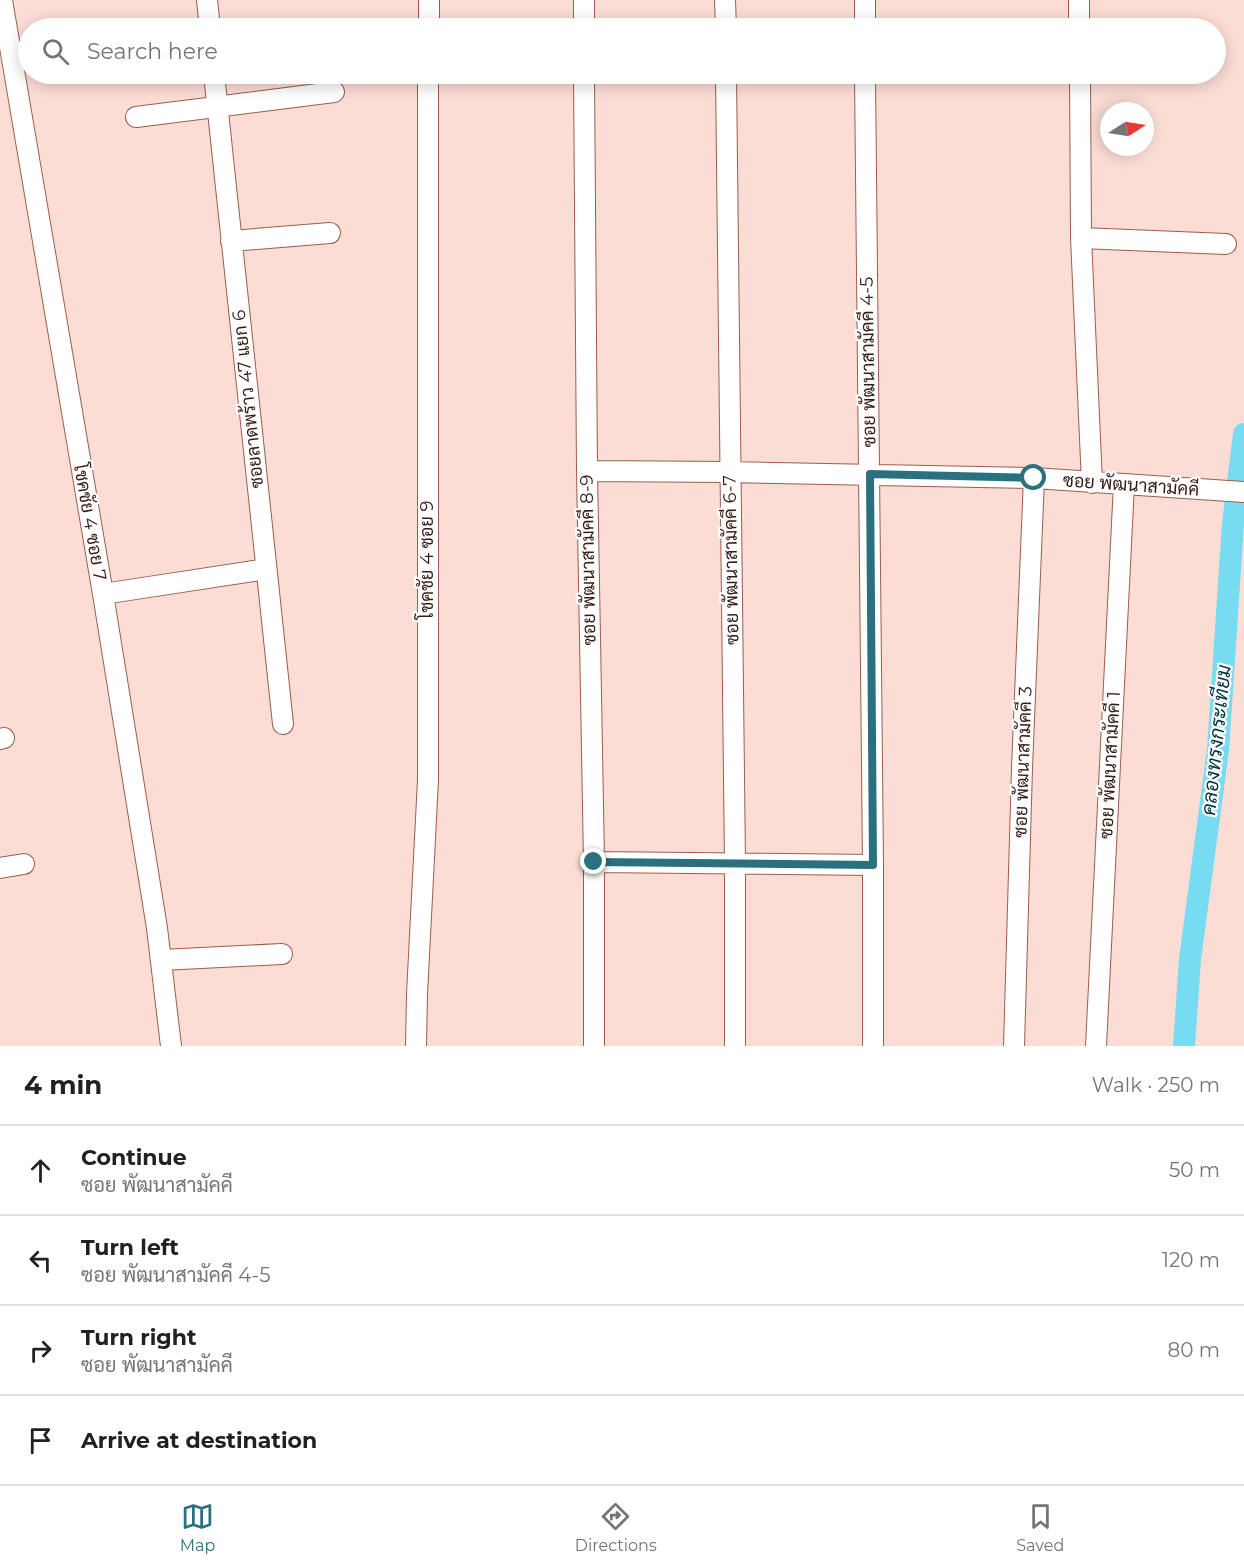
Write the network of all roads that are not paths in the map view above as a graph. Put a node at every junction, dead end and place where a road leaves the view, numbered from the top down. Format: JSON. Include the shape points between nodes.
{"nodes":[{"id":1,"x":2,"y":0,"type":"edge"},
{"id":2,"x":207,"y":0,"type":"edge"},
{"id":3,"x":429,"y":0,"type":"edge"},
{"id":4,"x":584,"y":0,"type":"edge"},
{"id":5,"x":725,"y":0,"type":"edge"},
{"id":6,"x":865,"y":0,"type":"edge"},
{"id":7,"x":1079,"y":0,"type":"edge"},
{"id":8,"x":209,"y":18,"type":"edge"},
{"id":9,"x":429,"y":18,"type":"edge"},
{"id":10,"x":584,"y":18,"type":"edge"},
{"id":11,"x":726,"y":18,"type":"edge"},
{"id":12,"x":865,"y":18,"type":"edge"},
{"id":13,"x":1079,"y":18,"type":"edge"},
{"id":14,"x":215,"y":84,"type":"edge"},
{"id":15,"x":428,"y":84,"type":"edge"},
{"id":16,"x":584,"y":84,"type":"edge"},
{"id":17,"x":726,"y":84,"type":"edge"},
{"id":18,"x":865,"y":84,"type":"edge"},
{"id":19,"x":1080,"y":84,"type":"edge"},
{"id":20,"x":334,"y":92,"type":"dead end"},
{"id":21,"x":217,"y":106,"type":"junction"},
{"id":22,"x":136,"y":117,"type":"dead end"},
{"id":23,"x":330,"y":234,"type":"dead end"},
{"id":24,"x":1081,"y":237,"type":"junction"},
{"id":25,"x":231,"y":241,"type":"junction"},
{"id":26,"x":1226,"y":244,"type":"dead end"},
{"id":27,"x":587,"y":471,"type":"junction"},
{"id":28,"x":730,"y":472,"type":"junction"},
{"id":29,"x":870,"y":474,"type":"junction"},
{"id":30,"x":1034,"y":478,"type":"junction"},
{"id":31,"x":1092,"y":483,"type":"junction"},
{"id":32,"x":1125,"y":484,"type":"junction"},
{"id":33,"x":1236,"y":491,"type":"edge"},
{"id":34,"x":266,"y":569,"type":"junction"},
{"id":35,"x":103,"y":594,"type":"junction"},
{"id":36,"x":283,"y":724,"type":"dead end"},
{"id":37,"x":594,"y":862,"type":"junction"},
{"id":38,"x":24,"y":864,"type":"dead end"},
{"id":39,"x":735,"y":864,"type":"junction"},
{"id":40,"x":873,"y":865,"type":"junction"},
{"id":41,"x":0,"y":868,"type":"edge"},
{"id":42,"x":282,"y":954,"type":"dead end"},
{"id":43,"x":160,"y":960,"type":"junction"},
{"id":44,"x":171,"y":1046,"type":"edge"},
{"id":45,"x":416,"y":1046,"type":"edge"},
{"id":46,"x":594,"y":1046,"type":"edge"},
{"id":47,"x":735,"y":1046,"type":"edge"},
{"id":48,"x":873,"y":1046,"type":"edge"},
{"id":49,"x":1014,"y":1046,"type":"edge"},
{"id":50,"x":1096,"y":1046,"type":"edge"}],
"edges":[{"from":1,"to":35,"type":"street","name":"โชคชัย 4 ซอย 7"},
{"from":2,"to":8,"type":"street"},
{"from":3,"to":9,"type":"street"},
{"from":4,"to":10,"type":"street"},
{"from":5,"to":11,"type":"street"},
{"from":6,"to":12,"type":"street"},
{"from":7,"to":13,"type":"street"},
{"from":14,"to":21,"type":"street","name":"ซอยลาดพร้าว 47 แยก 6"},
{"from":15,"to":45,"type":"street","name":"โชคชัย 4 ซอย 9","via":[[428,780]]},
{"from":16,"to":27,"type":"street","name":"ซอย พัฒนาสามัคคี 8-9"},
{"from":17,"to":28,"type":"street","name":"ซอย พัฒนาสามัคคี 6-7"},
{"from":18,"to":29,"type":"street","name":"ซอย พัฒนาสามัคคี 4-5"},
{"from":19,"to":24,"type":"street"},
{"from":20,"to":21,"type":"street"},
{"from":21,"to":22,"type":"street"},
{"from":21,"to":25,"type":"street","name":"ซอยลาดพร้าว 47 แยก 6"},
{"from":23,"to":25,"type":"street"},
{"from":24,"to":26,"type":"street"},
{"from":24,"to":31,"type":"street"},
{"from":25,"to":34,"type":"street","name":"ซอยลาดพร้าว 47 แยก 6"},
{"from":27,"to":28,"type":"street","name":"ซอย พัฒนาสามัคคี"},
{"from":27,"to":37,"type":"street","name":"ซอย พัฒนาสามัคคี 8-9"},
{"from":28,"to":29,"type":"street","name":"ซอย พัฒนาสามัคคี"},
{"from":28,"to":39,"type":"street","name":"ซอย พัฒนาสามัคคี 6-7"},
{"from":29,"to":30,"type":"street","name":"ซอย พัฒนาสามัคคี"},
{"from":29,"to":40,"type":"street","name":"ซอย พัฒนาสามัคคี 4-5"},
{"from":30,"to":31,"type":"street","name":"ซอย พัฒนาสามัคคี"},
{"from":30,"to":49,"type":"street","name":"ซอย พัฒนาสามัคคี 3"},
{"from":31,"to":32,"type":"street","name":"ซอย พัฒนาสามัคคี"},
{"from":32,"to":33,"type":"street","name":"ซอย พัฒนาสามัคคี"},
{"from":32,"to":50,"type":"street","name":"ซอย พัฒนาสามัคคี 1"},
{"from":34,"to":35,"type":"street"},
{"from":34,"to":36,"type":"street","name":"ซอยลาดพร้าว 47 แยก 6"},
{"from":35,"to":43,"type":"street","name":"โชคชัย 4 ซอย 7"},
{"from":37,"to":39,"type":"street"},
{"from":37,"to":46,"type":"street","name":"ซอย พัฒนาสามัคคี 8-9"},
{"from":38,"to":41,"type":"street"},
{"from":39,"to":40,"type":"street"},
{"from":39,"to":47,"type":"street","name":"ซอย พัฒนาสามัคคี 6-7"},
{"from":40,"to":48,"type":"street","name":"ซอย พัฒนาสามัคคี 4-5"},
{"from":42,"to":43,"type":"street"},
{"from":43,"to":44,"type":"street","name":"โชคชัย 4 ซอย 7"}]}
